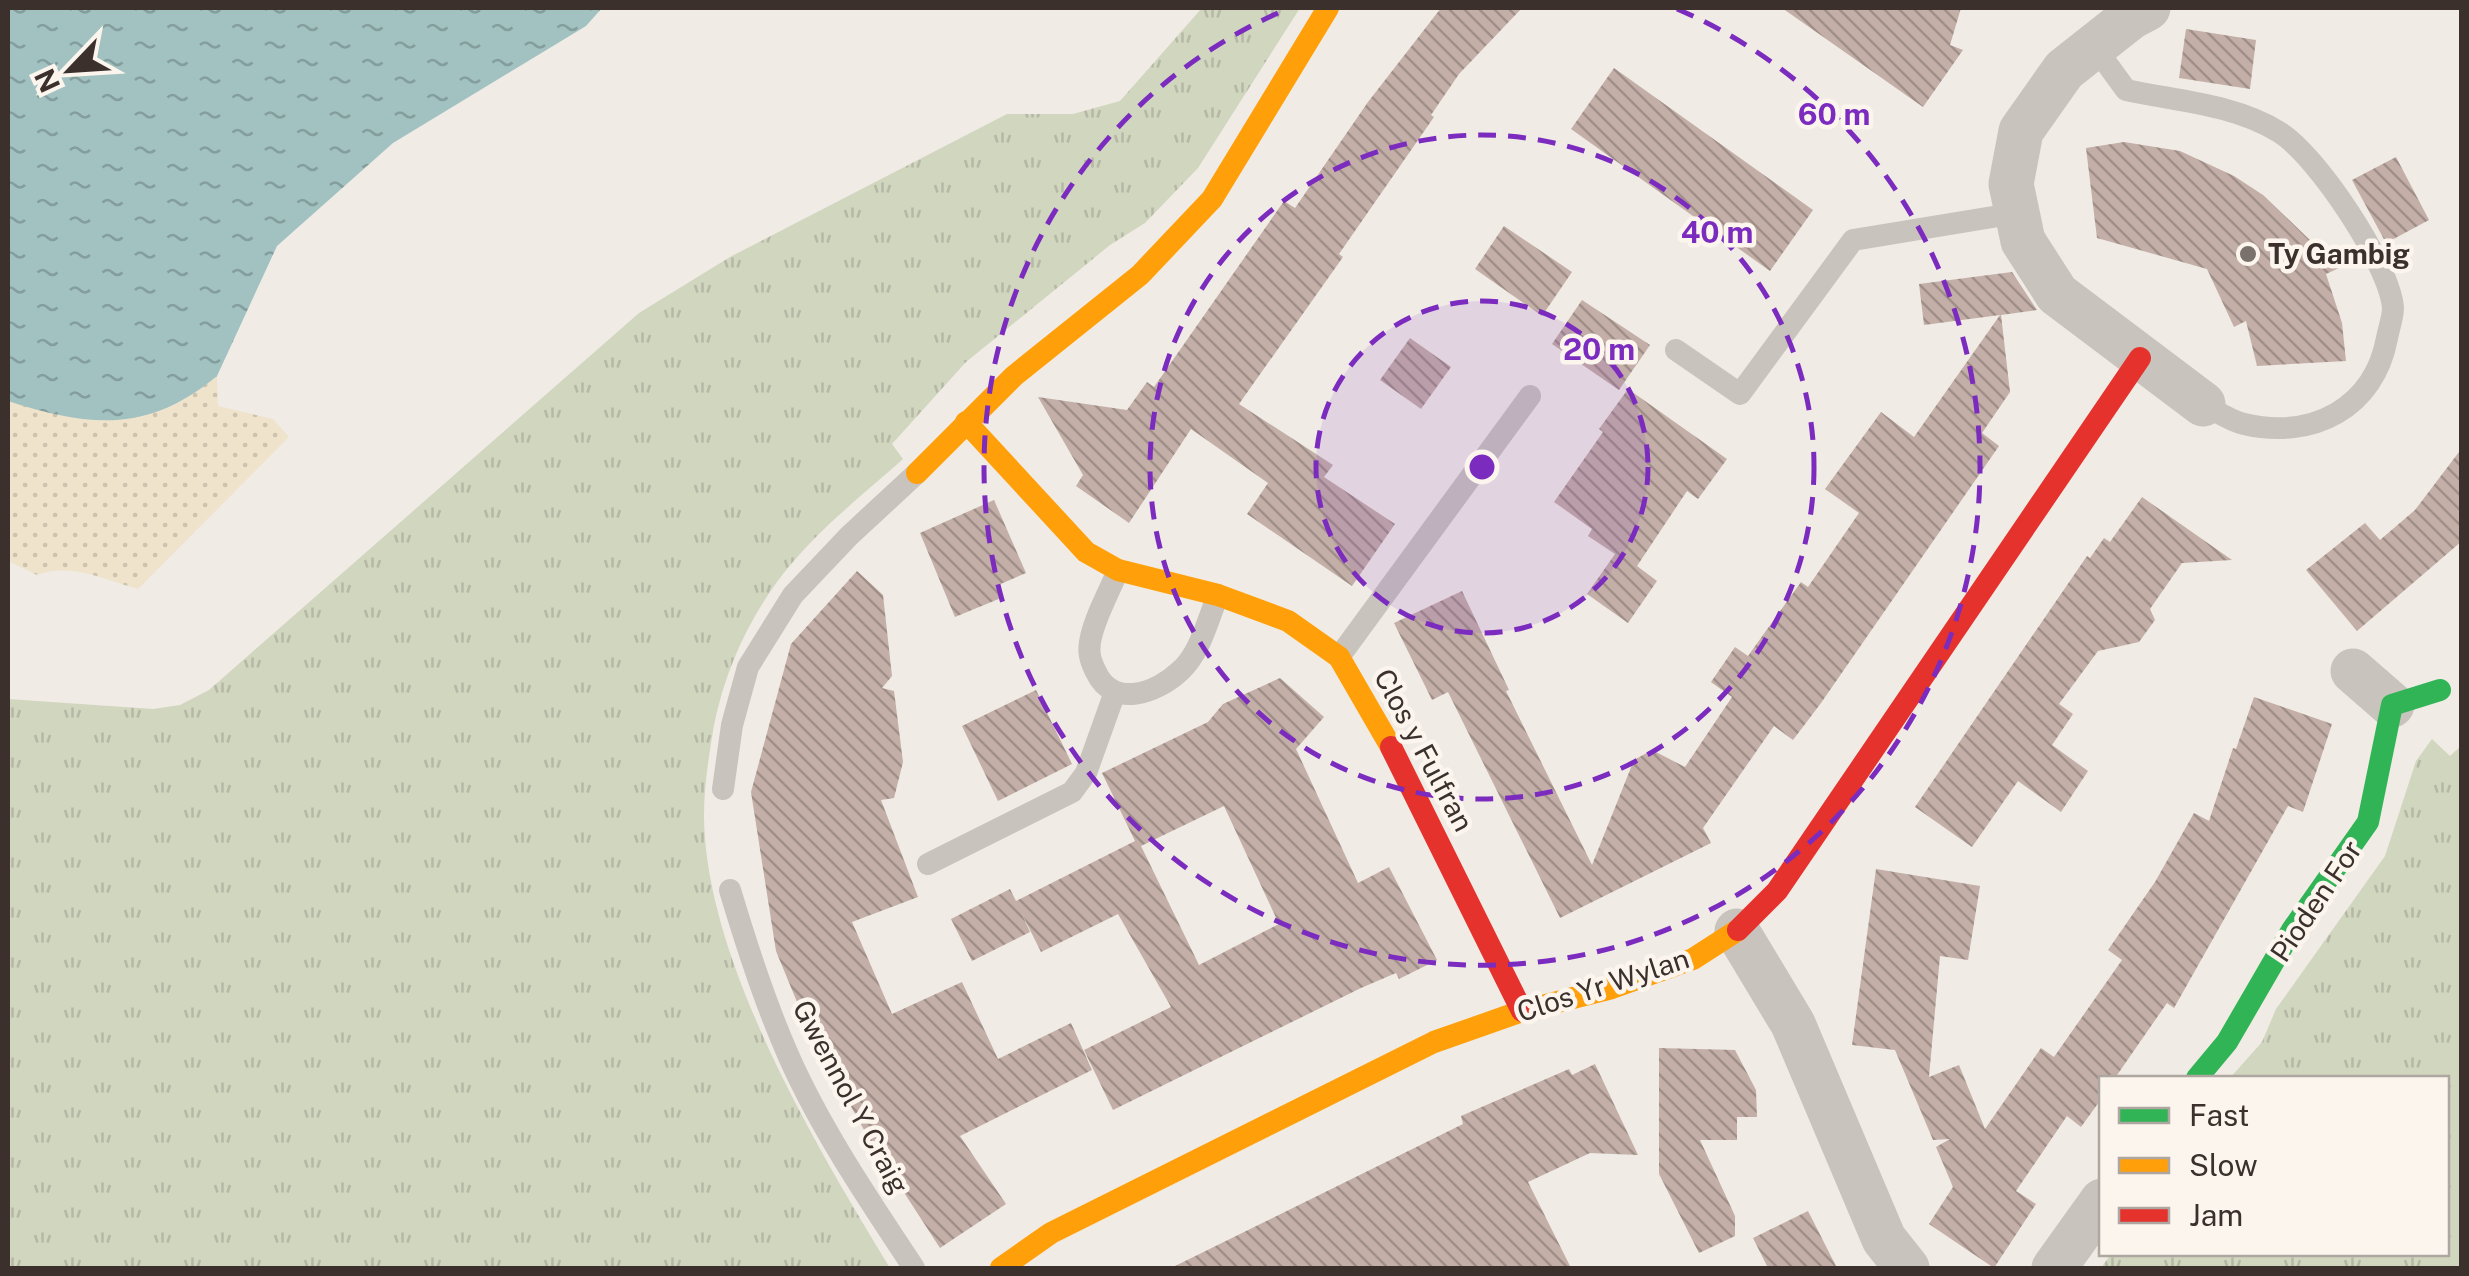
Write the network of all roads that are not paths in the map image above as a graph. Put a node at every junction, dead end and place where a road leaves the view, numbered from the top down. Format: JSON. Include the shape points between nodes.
{"nodes":[{"id":1,"x":1328,"y":8,"type":"edge"},
{"id":2,"x":2148,"y":8,"type":"edge"},
{"id":3,"x":2094,"y":46,"type":"junction"},
{"id":4,"x":2017,"y":214,"type":"junction"},
{"id":5,"x":1676,"y":350,"type":"dead end"},
{"id":6,"x":2140,"y":358,"type":"junction"},
{"id":7,"x":1530,"y":396,"type":"dead end"},
{"id":8,"x":2203,"y":404,"type":"joint"},
{"id":9,"x":966,"y":422,"type":"junction"},
{"id":10,"x":917,"y":473,"type":"joint"},
{"id":11,"x":1118,"y":570,"type":"junction"},
{"id":12,"x":1218,"y":595,"type":"junction"},
{"id":13,"x":1339,"y":657,"type":"junction"},
{"id":14,"x":2353,"y":671,"type":"dead end"},
{"id":15,"x":2440,"y":690,"type":"dead end"},
{"id":16,"x":1115,"y":692,"type":"junction"},
{"id":17,"x":2392,"y":705,"type":"junction"},
{"id":18,"x":723,"y":789,"type":"dead end"},
{"id":19,"x":928,"y":864,"type":"dead end"},
{"id":20,"x":730,"y":890,"type":"dead end"},
{"id":21,"x":1737,"y":931,"type":"junction"},
{"id":22,"x":1522,"y":1010,"type":"junction"},
{"id":23,"x":2199,"y":1076,"type":"edge"},
{"id":24,"x":2099,"y":1205,"type":"edge"},
{"id":25,"x":914,"y":1268,"type":"edge"},
{"id":26,"x":1001,"y":1268,"type":"edge"},
{"id":27,"x":1907,"y":1268,"type":"edge"},
{"id":28,"x":2054,"y":1268,"type":"edge"}],
"edges":[{"from":1,"to":9,"type":"street","via":[[1212,199],[1140,274]]},
{"from":2,"to":3,"type":"street"},
{"from":3,"to":4,"type":"street","via":[[2064,70],[2022,130],[2012,184]]},
{"from":3,"to":8,"type":"lane","via":[[2126,90],[2249,115],[2283,134],[2336,190],[2384,277],[2393,308],[2384,352],[2375,379],[2355,402],[2332,416],[2274,428],[2241,424]]},
{"from":4,"to":5,"type":"lane","via":[[1853,240],[1740,394]]},
{"from":4,"to":6,"type":"street","via":[[2023,241],[2057,294]]},
{"from":6,"to":8,"type":"street"},
{"from":6,"to":21,"type":"street","name":"Clos Yr Wylan","via":[[1776,891]]},
{"from":7,"to":13,"type":"lane"},
{"from":9,"to":10,"type":"street"},
{"from":9,"to":11,"type":"street","name":"Clos y Fulfran","via":[[1060,528]]},
{"from":10,"to":18,"type":"lane","via":[[794,595],[748,667]]},
{"from":11,"to":12,"type":"street","name":"Clos y Fulfran"},
{"from":11,"to":16,"type":"lane","via":[[1090,642],[1099,679]]},
{"from":12,"to":13,"type":"street","name":"Clos y Fulfran","via":[[1288,621]]},
{"from":12,"to":16,"type":"lane","via":[[1184,668],[1138,696]]},
{"from":13,"to":22,"type":"street","name":"Clos y Fulfran","via":[[1374,711]]},
{"from":14,"to":17,"type":"street"},
{"from":15,"to":17,"type":"street"},
{"from":16,"to":19,"type":"lane","via":[[1072,792]]},
{"from":17,"to":23,"type":"street","name":"Pioden For","via":[[2368,822]]},
{"from":20,"to":25,"type":"lane","name":"Gwennol Y Craig","via":[[790,1059],[855,1179]]},
{"from":21,"to":22,"type":"street","name":"Clos Yr Wylan","via":[[1693,959]]},
{"from":21,"to":27,"type":"street","via":[[1793,1024],[1884,1239]]},
{"from":22,"to":26,"type":"street","name":"Clos Yr Wylan","via":[[1434,1042],[1052,1233]]},
{"from":24,"to":28,"type":"street"}]}
